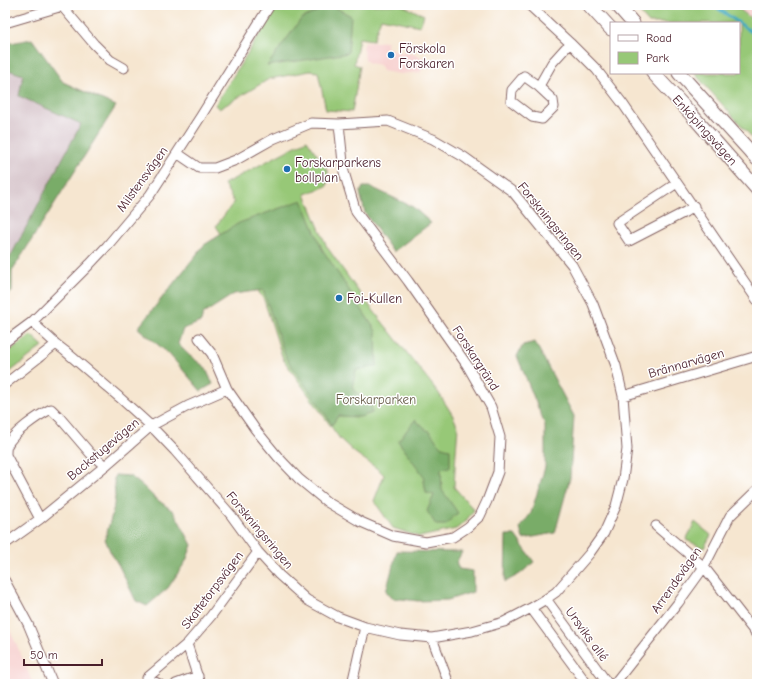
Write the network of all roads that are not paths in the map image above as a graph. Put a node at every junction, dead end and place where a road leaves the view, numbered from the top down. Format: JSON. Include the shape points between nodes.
{"nodes":[{"id":1,"x":270,"y":5,"type":"edge"},
{"id":2,"x":529,"y":5,"type":"edge"},
{"id":3,"x":589,"y":5,"type":"edge"},
{"id":4,"x":617,"y":5,"type":"edge"},
{"id":5,"x":63,"y":6,"type":"edge"},
{"id":6,"x":632,"y":22,"type":"edge"},
{"id":7,"x":5,"y":23,"type":"edge"},
{"id":8,"x":610,"y":28,"type":"edge"},
{"id":9,"x":570,"y":43,"type":"junction"},
{"id":10,"x":124,"y":68,"type":"dead end"},
{"id":11,"x":654,"y":74,"type":"edge"},
{"id":12,"x":680,"y":74,"type":"edge"},
{"id":13,"x":539,"y":86,"type":"junction"},
{"id":14,"x":339,"y":124,"type":"junction"},
{"id":15,"x":177,"y":153,"type":"junction"},
{"id":16,"x":757,"y":159,"type":"edge"},
{"id":17,"x":678,"y":182,"type":"junction"},
{"id":18,"x":757,"y":189,"type":"edge"},
{"id":19,"x":694,"y":206,"type":"junction"},
{"id":20,"x":757,"y":300,"type":"edge"},
{"id":21,"x":32,"y":322,"type":"junction"},
{"id":22,"x":199,"y":338,"type":"dead end"},
{"id":23,"x":5,"y":342,"type":"edge"},
{"id":24,"x":56,"y":344,"type":"junction"},
{"id":25,"x":757,"y":356,"type":"edge"},
{"id":26,"x":5,"y":384,"type":"edge"},
{"id":27,"x":227,"y":389,"type":"junction"},
{"id":28,"x":623,"y":396,"type":"junction"},
{"id":29,"x":151,"y":426,"type":"junction"},
{"id":30,"x":105,"y":466,"type":"junction"},
{"id":31,"x":757,"y":490,"type":"edge"},
{"id":32,"x":40,"y":519,"type":"junction"},
{"id":33,"x":656,"y":526,"type":"dead end"},
{"id":34,"x":5,"y":544,"type":"edge"},
{"id":35,"x":258,"y":552,"type":"junction"},
{"id":36,"x":704,"y":567,"type":"junction"},
{"id":37,"x":5,"y":581,"type":"edge"},
{"id":38,"x":546,"y":600,"type":"junction"},
{"id":39,"x":531,"y":608,"type":"junction"},
{"id":40,"x":365,"y":627,"type":"junction"},
{"id":41,"x":757,"y":635,"type":"edge"},
{"id":42,"x":432,"y":638,"type":"junction"},
{"id":43,"x":187,"y":644,"type":"junction"},
{"id":44,"x":199,"y":680,"type":"edge"},
{"id":45,"x":53,"y":684,"type":"edge"},
{"id":46,"x":159,"y":684,"type":"edge"},
{"id":47,"x":176,"y":684,"type":"edge"},
{"id":48,"x":352,"y":684,"type":"edge"},
{"id":49,"x":449,"y":684,"type":"edge"},
{"id":50,"x":587,"y":684,"type":"edge"},
{"id":51,"x":608,"y":684,"type":"edge"},
{"id":52,"x":614,"y":684,"type":"edge"}],
"edges":[{"from":1,"to":15,"type":"street","name":"Milstensvägen"},
{"from":2,"to":9,"type":"street"},
{"from":3,"to":8,"type":"main road"},
{"from":4,"to":6,"type":"main road"},
{"from":5,"to":7,"type":"street"},
{"from":5,"to":10,"type":"street","via":[[94,44],[110,60]]},
{"from":9,"to":13,"type":"street","via":[[552,63]]},
{"from":9,"to":17,"type":"street","via":[[623,104]]},
{"from":11,"to":18,"type":"main road","name":"Enköpingsvägen"},
{"from":12,"to":16,"type":"main road","name":"Enköpingsvägen"},
{"from":13,"to":13,"type":"street","via":[[524,76],[512,90],[511,101],[532,117],[542,119],[554,106],[554,100]]},
{"from":14,"to":15,"type":"street","name":"Forskningsringen","via":[[311,123],[215,168],[199,168]]},
{"from":14,"to":27,"type":"street","name":"Forskargränd","via":[[344,172],[356,212],[467,365],[491,407],[500,437],[498,472],[487,501],[480,516],[454,537],[426,542],[393,536],[361,522],[327,502],[299,479],[255,429]]},
{"from":14,"to":28,"type":"street","name":"Forskningsringen","via":[[388,121],[433,139],[464,157],[513,192],[572,265],[593,304],[616,366]]},
{"from":15,"to":21,"type":"street","name":"Milstensvägen","via":[[150,195],[107,246]]},
{"from":17,"to":19,"type":"street"},
{"from":17,"to":19,"type":"street","via":[[617,222],[629,242]]},
{"from":19,"to":20,"type":"street"},
{"from":21,"to":23,"type":"street","name":"Milstensvägen"},
{"from":21,"to":24,"type":"street","name":"Forskningsringen"},
{"from":22,"to":27,"type":"street","name":"Forskargränd","via":[[212,354]]},
{"from":24,"to":26,"type":"street"},
{"from":24,"to":29,"type":"street","name":"Forskningsringen"},
{"from":25,"to":28,"type":"street","name":"Brännarvägen"},
{"from":27,"to":29,"type":"street","name":"Backstugevägen"},
{"from":28,"to":38,"type":"street","name":"Forskningsringen","via":[[627,449],[616,506],[604,533],[589,554]]},
{"from":29,"to":30,"type":"street","name":"Backstugevägen"},
{"from":29,"to":35,"type":"street","name":"Forskningsringen","via":[[231,515]]},
{"from":30,"to":32,"type":"street","name":"Backstugevägen"},
{"from":30,"to":32,"type":"street","via":[[51,409],[14,435],[7,446],[6,455]]},
{"from":31,"to":36,"type":"street","name":"Arrendevägen","via":[[730,516]]},
{"from":32,"to":34,"type":"street","name":"Backstugevägen"},
{"from":33,"to":36,"type":"street"},
{"from":35,"to":40,"type":"street","name":"Forskningsringen","via":[[279,576],[308,600],[338,617]]},
{"from":35,"to":43,"type":"street","name":"Skattetorpsvägen"},
{"from":36,"to":41,"type":"street"},
{"from":36,"to":52,"type":"street","name":"Arrendevägen"},
{"from":37,"to":45,"type":"street","via":[[28,624]]},
{"from":38,"to":39,"type":"street","name":"Forskningsringen"},
{"from":38,"to":51,"type":"street","name":"Ursviks allé"},
{"from":39,"to":42,"type":"street","name":"Forskningsringen","via":[[504,622],[472,632]]},
{"from":39,"to":50,"type":"street"},
{"from":40,"to":42,"type":"street","name":"Forskningsringen","via":[[400,635]]},
{"from":40,"to":48,"type":"street"},
{"from":42,"to":49,"type":"street"},
{"from":43,"to":44,"type":"street","name":"Skattetorpsvägen"},
{"from":43,"to":46,"type":"street","name":"Skattetorpsvägen","via":[[147,678]]},
{"from":44,"to":47,"type":"street","name":"Skattetorpsvägen"}]}
